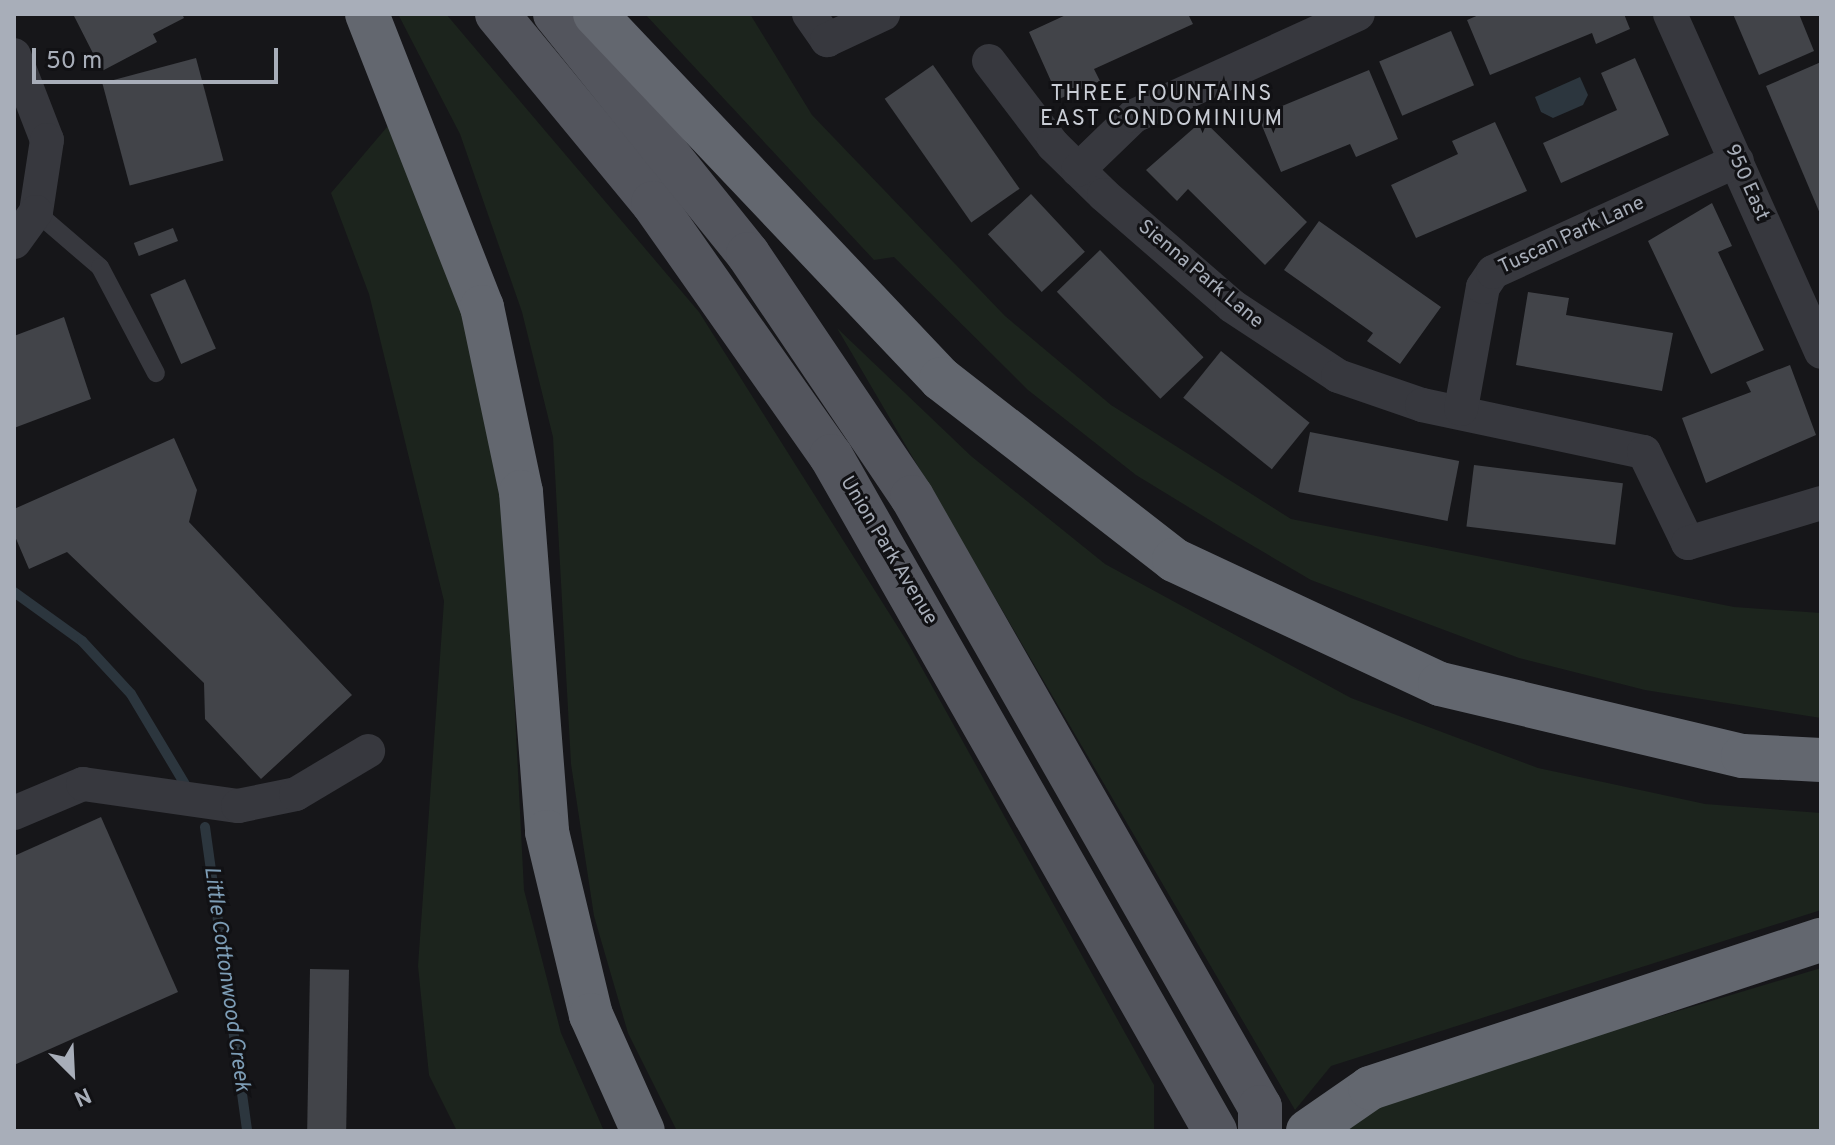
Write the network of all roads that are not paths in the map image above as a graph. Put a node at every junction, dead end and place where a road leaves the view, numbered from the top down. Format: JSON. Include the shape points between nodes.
{"nodes":[{"id":1,"x":367,"y":14,"type":"edge"},
{"id":2,"x":497,"y":14,"type":"edge"},
{"id":3,"x":555,"y":14,"type":"edge"},
{"id":4,"x":595,"y":14,"type":"edge"},
{"id":5,"x":809,"y":14,"type":"edge"},
{"id":6,"x":883,"y":14,"type":"edge"},
{"id":7,"x":1358,"y":14,"type":"edge"},
{"id":8,"x":1670,"y":14,"type":"edge"},
{"id":9,"x":14,"y":55,"type":"edge"},
{"id":10,"x":989,"y":61,"type":"dead end"},
{"id":11,"x":1737,"y":161,"type":"junction"},
{"id":12,"x":1078,"y":170,"type":"junction"},
{"id":13,"x":36,"y":212,"type":"junction"},
{"id":14,"x":14,"y":242,"type":"edge"},
{"id":15,"x":1821,"y":352,"type":"edge"},
{"id":16,"x":156,"y":373,"type":"dead end"},
{"id":17,"x":1461,"y":409,"type":"junction"},
{"id":18,"x":1821,"y":503,"type":"edge"},
{"id":19,"x":368,"y":751,"type":"dead end"},
{"id":20,"x":1821,"y":760,"type":"edge"},
{"id":21,"x":14,"y":813,"type":"edge"},
{"id":22,"x":1821,"y":940,"type":"edge"},
{"id":23,"x":643,"y":1131,"type":"edge"},
{"id":24,"x":1215,"y":1131,"type":"edge"},
{"id":25,"x":1260,"y":1131,"type":"edge"},
{"id":26,"x":1308,"y":1131,"type":"edge"}],
"edges":[{"from":1,"to":23,"type":"highway","via":[[482,307],[521,492],[547,832],[591,1015]]},
{"from":2,"to":24,"type":"main road","name":"Union Park Avenue","via":[[653,203],[831,456]]},
{"from":3,"to":25,"type":"main road","via":[[748,254],[904,484],[1260,1107]]},
{"from":4,"to":20,"type":"highway","via":[[941,379],[1174,560],[1440,684],[1743,756]]},
{"from":5,"to":6,"type":"street","via":[[827,40]]},
{"from":7,"to":12,"type":"street","via":[[1134,116]]},
{"from":8,"to":11,"type":"street","name":"950 East"},
{"from":9,"to":13,"type":"street","via":[[47,140]]},
{"from":10,"to":12,"type":"street","name":"Sienna Park Lane"},
{"from":11,"to":15,"type":"street","name":"950 East"},
{"from":11,"to":17,"type":"street","name":"Tuscan Park Lane","via":[[1493,272],[1483,287]]},
{"from":12,"to":17,"type":"street","name":"Sienna Park Lane","via":[[1232,306],[1338,376],[1381,395]]},
{"from":13,"to":14,"type":"street"},
{"from":13,"to":16,"type":"lane","via":[[100,267]]},
{"from":17,"to":18,"type":"street","name":"Sienna Park Lane","via":[[1644,452],[1688,543]]},
{"from":19,"to":21,"type":"street","via":[[296,794],[238,806],[83,784]]},
{"from":22,"to":26,"type":"highway","via":[[1370,1088]]}]}
